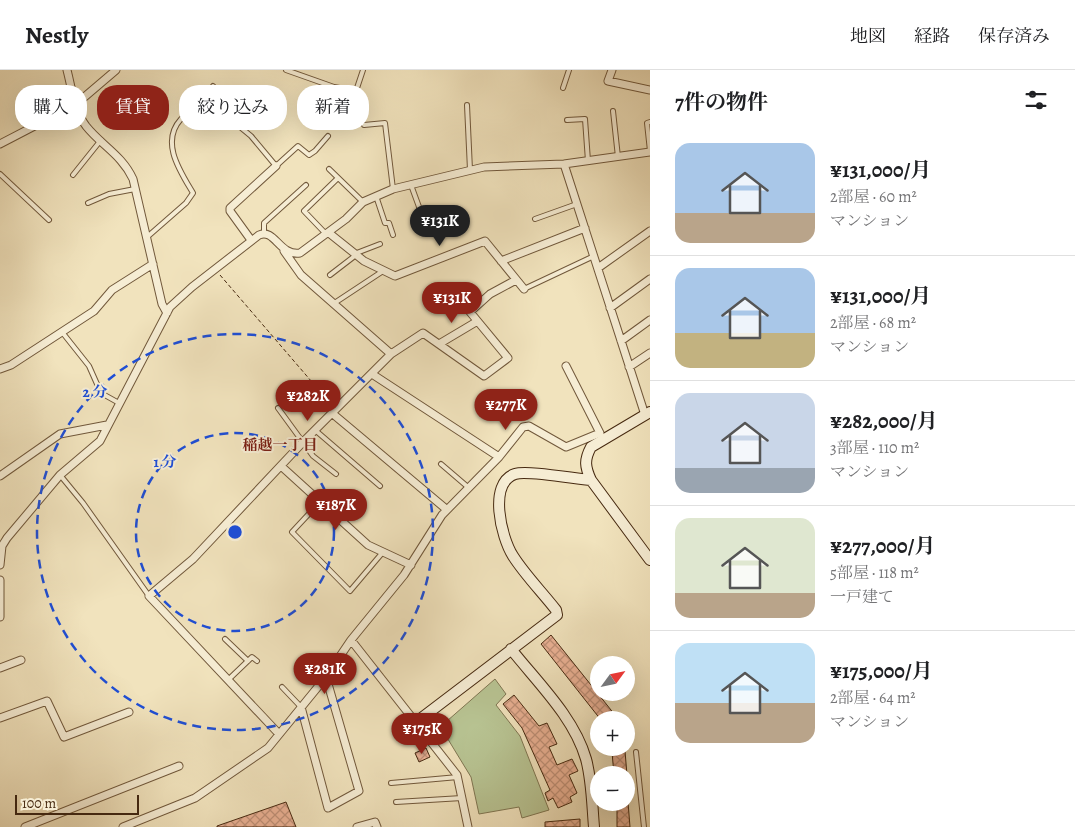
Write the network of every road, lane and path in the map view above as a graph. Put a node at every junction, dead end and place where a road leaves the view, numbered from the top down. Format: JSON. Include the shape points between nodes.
{"nodes":[{"id":1,"x":67,"y":70,"type":"edge"},
{"id":2,"x":116,"y":70,"type":"edge"},
{"id":3,"x":286,"y":70,"type":"edge"},
{"id":4,"x":363,"y":70,"type":"edge"},
{"id":5,"x":569,"y":70,"type":"edge"},
{"id":6,"x":612,"y":70,"type":"edge"},
{"id":7,"x":71,"y":85,"type":"edge"},
{"id":8,"x":563,"y":88,"type":"dead end"},
{"id":9,"x":650,"y":90,"type":"edge"},
{"id":10,"x":87,"y":95,"type":"edge"},
{"id":11,"x":467,"y":105,"type":"dead end"},
{"id":12,"x":613,"y":111,"type":"dead end"},
{"id":13,"x":567,"y":120,"type":"dead end"},
{"id":14,"x":179,"y":122,"type":"edge"},
{"id":15,"x":650,"y":122,"type":"edge"},
{"id":16,"x":369,"y":125,"type":"edge"},
{"id":17,"x":87,"y":126,"type":"edge"},
{"id":18,"x":27,"y":130,"type":"edge"},
{"id":19,"x":244,"y":130,"type":"edge"},
{"id":20,"x":328,"y":136,"type":"dead end"},
{"id":21,"x":101,"y":140,"type":"junction"},
{"id":22,"x":0,"y":144,"type":"edge"},
{"id":23,"x":650,"y":151,"type":"edge"},
{"id":24,"x":618,"y":156,"type":"junction"},
{"id":25,"x":588,"y":161,"type":"junction"},
{"id":26,"x":564,"y":164,"type":"junction"},
{"id":27,"x":276,"y":166,"type":"junction"},
{"id":28,"x":329,"y":169,"type":"dead end"},
{"id":29,"x":470,"y":170,"type":"junction"},
{"id":30,"x":0,"y":174,"type":"edge"},
{"id":31,"x":73,"y":175,"type":"dead end"},
{"id":32,"x":338,"y":178,"type":"junction"},
{"id":33,"x":411,"y":185,"type":"junction"},
{"id":34,"x":306,"y":186,"type":"dead end"},
{"id":35,"x":135,"y":189,"type":"junction"},
{"id":36,"x":393,"y":189,"type":"junction"},
{"id":37,"x":376,"y":196,"type":"junction"},
{"id":38,"x":363,"y":202,"type":"junction"},
{"id":39,"x":88,"y":203,"type":"dead end"},
{"id":40,"x":577,"y":204,"type":"junction"},
{"id":41,"x":535,"y":219,"type":"dead end"},
{"id":42,"x":49,"y":220,"type":"dead end"},
{"id":43,"x":426,"y":226,"type":"dead end"},
{"id":44,"x":585,"y":228,"type":"junction"},
{"id":45,"x":650,"y":231,"type":"edge"},
{"id":46,"x":264,"y":232,"type":"junction"},
{"id":47,"x":327,"y":234,"type":"junction"},
{"id":48,"x":393,"y":235,"type":"dead end"},
{"id":49,"x":146,"y":238,"type":"junction"},
{"id":50,"x":251,"y":240,"type":"junction"},
{"id":51,"x":380,"y":244,"type":"dead end"},
{"id":52,"x":284,"y":251,"type":"junction"},
{"id":53,"x":355,"y":255,"type":"junction"},
{"id":54,"x":594,"y":256,"type":"junction"},
{"id":55,"x":501,"y":261,"type":"junction"},
{"id":56,"x":153,"y":264,"type":"junction"},
{"id":57,"x":598,"y":268,"type":"junction"},
{"id":58,"x":215,"y":269,"type":"junction"},
{"id":59,"x":383,"y":271,"type":"junction"},
{"id":60,"x":330,"y":275,"type":"dead end"},
{"id":61,"x":650,"y":279,"type":"edge"},
{"id":62,"x":516,"y":280,"type":"junction"},
{"id":63,"x":524,"y":289,"type":"joint"},
{"id":64,"x":333,"y":304,"type":"junction"},
{"id":65,"x":610,"y":308,"type":"junction"},
{"id":66,"x":167,"y":313,"type":"junction"},
{"id":67,"x":650,"y":320,"type":"edge"},
{"id":68,"x":476,"y":322,"type":"junction"},
{"id":69,"x":62,"y":332,"type":"junction"},
{"id":70,"x":621,"y":341,"type":"junction"},
{"id":71,"x":439,"y":344,"type":"junction"},
{"id":72,"x":650,"y":353,"type":"edge"},
{"id":73,"x":391,"y":354,"type":"junction"},
{"id":74,"x":566,"y":366,"type":"dead end"},
{"id":75,"x":629,"y":367,"type":"junction"},
{"id":76,"x":0,"y":369,"type":"edge"},
{"id":77,"x":372,"y":374,"type":"junction"},
{"id":78,"x":119,"y":403,"type":"junction"},
{"id":79,"x":278,"y":408,"type":"dead end"},
{"id":80,"x":334,"y":412,"type":"junction"},
{"id":81,"x":648,"y":413,"type":"edge"},
{"id":82,"x":107,"y":425,"type":"junction"},
{"id":83,"x":315,"y":430,"type":"junction"},
{"id":84,"x":602,"y":436,"type":"junction"},
{"id":85,"x":304,"y":441,"type":"junction"},
{"id":86,"x":499,"y":457,"type":"junction"},
{"id":87,"x":441,"y":464,"type":"dead end"},
{"id":88,"x":281,"y":466,"type":"junction"},
{"id":89,"x":0,"y":467,"type":"edge"},
{"id":90,"x":3,"y":474,"type":"edge"},
{"id":91,"x":336,"y":474,"type":"dead end"},
{"id":92,"x":60,"y":475,"type":"junction"},
{"id":93,"x":591,"y":480,"type":"junction"},
{"id":94,"x":380,"y":486,"type":"dead end"},
{"id":95,"x":469,"y":488,"type":"junction"},
{"id":96,"x":320,"y":502,"type":"junction"},
{"id":97,"x":446,"y":509,"type":"junction"},
{"id":98,"x":4,"y":539,"type":"edge"},
{"id":99,"x":383,"y":552,"type":"junction"},
{"id":100,"x":650,"y":560,"type":"edge"},
{"id":101,"x":0,"y":565,"type":"edge"},
{"id":102,"x":410,"y":565,"type":"junction"},
{"id":103,"x":0,"y":580,"type":"edge"},
{"id":104,"x":149,"y":596,"type":"junction"},
{"id":105,"x":0,"y":615,"type":"edge"},
{"id":106,"x":225,"y":639,"type":"dead end"},
{"id":107,"x":351,"y":640,"type":"junction"},
{"id":108,"x":510,"y":649,"type":"junction"},
{"id":109,"x":21,"y":660,"type":"dead end"},
{"id":110,"x":248,"y":661,"type":"junction"},
{"id":111,"x":257,"y":662,"type":"dead end"},
{"id":112,"x":0,"y":668,"type":"edge"},
{"id":113,"x":326,"y":677,"type":"junction"},
{"id":114,"x":228,"y":680,"type":"junction"},
{"id":115,"x":282,"y":687,"type":"dead end"},
{"id":116,"x":301,"y":707,"type":"junction"},
{"id":117,"x":130,"y":712,"type":"dead end"},
{"id":118,"x":0,"y":718,"type":"edge"},
{"id":119,"x":415,"y":723,"type":"junction"},
{"id":120,"x":279,"y":734,"type":"junction"},
{"id":121,"x":636,"y":752,"type":"dead end"},
{"id":122,"x":179,"y":766,"type":"dead end"},
{"id":123,"x":458,"y":777,"type":"junction"},
{"id":124,"x":391,"y":783,"type":"dead end"},
{"id":125,"x":462,"y":798,"type":"junction"},
{"id":126,"x":396,"y":802,"type":"dead end"},
{"id":127,"x":25,"y":827,"type":"edge"},
{"id":128,"x":123,"y":827,"type":"edge"},
{"id":129,"x":358,"y":827,"type":"edge"},
{"id":130,"x":376,"y":827,"type":"edge"},
{"id":131,"x":468,"y":827,"type":"edge"},
{"id":132,"x":594,"y":827,"type":"edge"},
{"id":133,"x":644,"y":827,"type":"edge"}],
"edges":[{"from":1,"to":7,"type":"street"},
{"from":2,"to":10,"type":"street"},
{"from":3,"to":4,"type":"lane","via":[[356,91]]},
{"from":5,"to":8,"type":"lane"},
{"from":6,"to":9,"type":"street","via":[[608,81]]},
{"from":11,"to":29,"type":"lane"},
{"from":12,"to":24,"type":"lane"},
{"from":13,"to":25,"type":"lane","via":[[585,119]]},
{"from":14,"to":49,"type":"lane","via":[[172,142],[174,162],[193,193]]},
{"from":15,"to":23,"type":"lane","via":[[647,123]]},
{"from":16,"to":36,"type":"lane","via":[[385,123]]},
{"from":17,"to":21,"type":"street"},
{"from":18,"to":22,"type":"street"},
{"from":19,"to":27,"type":"lane"},
{"from":20,"to":27,"type":"lane","via":[[309,155],[298,146]]},
{"from":21,"to":31,"type":"lane"},
{"from":21,"to":35,"type":"street","via":[[128,168]]},
{"from":23,"to":24,"type":"street"},
{"from":24,"to":25,"type":"street"},
{"from":25,"to":26,"type":"street"},
{"from":26,"to":29,"type":"street"},
{"from":26,"to":40,"type":"street"},
{"from":27,"to":50,"type":"street","via":[[230,208]]},
{"from":28,"to":32,"type":"lane"},
{"from":29,"to":33,"type":"street"},
{"from":30,"to":42,"type":"lane"},
{"from":32,"to":38,"type":"lane"},
{"from":32,"to":47,"type":"lane","via":[[304,211]]},
{"from":33,"to":36,"type":"street"},
{"from":33,"to":43,"type":"lane"},
{"from":34,"to":46,"type":"lane","via":[[264,223]]},
{"from":35,"to":39,"type":"lane","via":[[109,194]]},
{"from":35,"to":49,"type":"street"},
{"from":36,"to":37,"type":"street"},
{"from":37,"to":38,"type":"street"},
{"from":37,"to":48,"type":"lane","via":[[385,223],[389,223]]},
{"from":38,"to":47,"type":"street"},
{"from":40,"to":41,"type":"lane"},
{"from":40,"to":44,"type":"street"},
{"from":44,"to":54,"type":"street"},
{"from":44,"to":55,"type":"street"},
{"from":45,"to":57,"type":"street"},
{"from":46,"to":50,"type":"street"},
{"from":46,"to":52,"type":"street"},
{"from":47,"to":52,"type":"street","via":[[300,254]]},
{"from":47,"to":53,"type":"street"},
{"from":49,"to":56,"type":"street"},
{"from":50,"to":58,"type":"street"},
{"from":51,"to":53,"type":"lane"},
{"from":52,"to":64,"type":"street","via":[[301,275]]},
{"from":53,"to":59,"type":"street"},
{"from":53,"to":60,"type":"lane"},
{"from":54,"to":57,"type":"street"},
{"from":54,"to":63,"type":"lane"},
{"from":55,"to":59,"type":"street","via":[[485,241],[395,276]]},
{"from":55,"to":62,"type":"street"},
{"from":56,"to":66,"type":"street"},
{"from":56,"to":69,"type":"street","via":[[112,290],[94,311]]},
{"from":57,"to":65,"type":"street"},
{"from":58,"to":66,"type":"street"},
{"from":58,"to":80,"type":"path"},
{"from":59,"to":64,"type":"lane"},
{"from":61,"to":65,"type":"street"},
{"from":62,"to":63,"type":"street"},
{"from":62,"to":68,"type":"street","via":[[490,294],[470,312]]},
{"from":64,"to":73,"type":"street"},
{"from":65,"to":70,"type":"street"},
{"from":66,"to":78,"type":"street"},
{"from":67,"to":70,"type":"street"},
{"from":68,"to":71,"type":"street"},
{"from":68,"to":71,"type":"street","via":[[508,358],[484,376]]},
{"from":69,"to":76,"type":"street"},
{"from":69,"to":78,"type":"lane","via":[[88,366],[101,393]]},
{"from":70,"to":75,"type":"street"},
{"from":71,"to":73,"type":"street","via":[[423,333]]},
{"from":72,"to":75,"type":"street"},
{"from":73,"to":77,"type":"street"},
{"from":74,"to":84,"type":"street"},
{"from":75,"to":81,"type":"street"},
{"from":77,"to":80,"type":"street"},
{"from":77,"to":86,"type":"street"},
{"from":78,"to":82,"type":"street"},
{"from":79,"to":85,"type":"lane"},
{"from":80,"to":83,"type":"street"},
{"from":80,"to":97,"type":"street"},
{"from":81,"to":84,"type":"street"},
{"from":82,"to":90,"type":"street","via":[[60,434]]},
{"from":82,"to":92,"type":"street","via":[[100,441]]},
{"from":83,"to":85,"type":"street"},
{"from":83,"to":94,"type":"lane"},
{"from":84,"to":86,"type":"street","via":[[566,448],[529,426],[523,427]]},
{"from":84,"to":93,"type":"street","via":[[586,456],[585,467]]},
{"from":85,"to":88,"type":"street"},
{"from":85,"to":91,"type":"lane","via":[[314,456]]},
{"from":86,"to":95,"type":"street"},
{"from":87,"to":95,"type":"lane"},
{"from":88,"to":96,"type":"street"},
{"from":88,"to":104,"type":"street","via":[[193,559]]},
{"from":89,"to":90,"type":"street"},
{"from":92,"to":98,"type":"street"},
{"from":92,"to":104,"type":"lane"},
{"from":93,"to":100,"type":"street"},
{"from":93,"to":108,"type":"street","via":[[518,473],[506,478],[500,486],[504,535],[513,555],[557,615]]},
{"from":95,"to":97,"type":"street"},
{"from":96,"to":99,"type":"street","via":[[368,545]]},
{"from":96,"to":99,"type":"lane","via":[[292,532],[350,591]]},
{"from":97,"to":102,"type":"street"},
{"from":98,"to":101,"type":"street"},
{"from":99,"to":102,"type":"street"},
{"from":102,"to":107,"type":"street"},
{"from":103,"to":105,"type":"street"},
{"from":104,"to":114,"type":"street"},
{"from":106,"to":110,"type":"lane"},
{"from":107,"to":113,"type":"street"},
{"from":107,"to":119,"type":"street"},
{"from":108,"to":119,"type":"street"},
{"from":108,"to":132,"type":"street","via":[[565,717],[580,743],[590,774]]},
{"from":109,"to":112,"type":"street"},
{"from":110,"to":111,"type":"lane","via":[[252,657]]},
{"from":110,"to":114,"type":"lane"},
{"from":113,"to":116,"type":"street"},
{"from":113,"to":116,"type":"street","via":[[359,792],[328,808]]},
{"from":114,"to":120,"type":"street"},
{"from":115,"to":116,"type":"lane"},
{"from":116,"to":120,"type":"street"},
{"from":117,"to":118,"type":"street","via":[[64,737],[47,701]]},
{"from":119,"to":123,"type":"street"},
{"from":120,"to":128,"type":"street","via":[[260,754],[195,798]]},
{"from":121,"to":133,"type":"lane"},
{"from":122,"to":127,"type":"street"},
{"from":123,"to":124,"type":"lane"},
{"from":123,"to":125,"type":"street"},
{"from":125,"to":126,"type":"lane"},
{"from":125,"to":131,"type":"street"},
{"from":129,"to":130,"type":"street","via":[[375,822]]}]}
